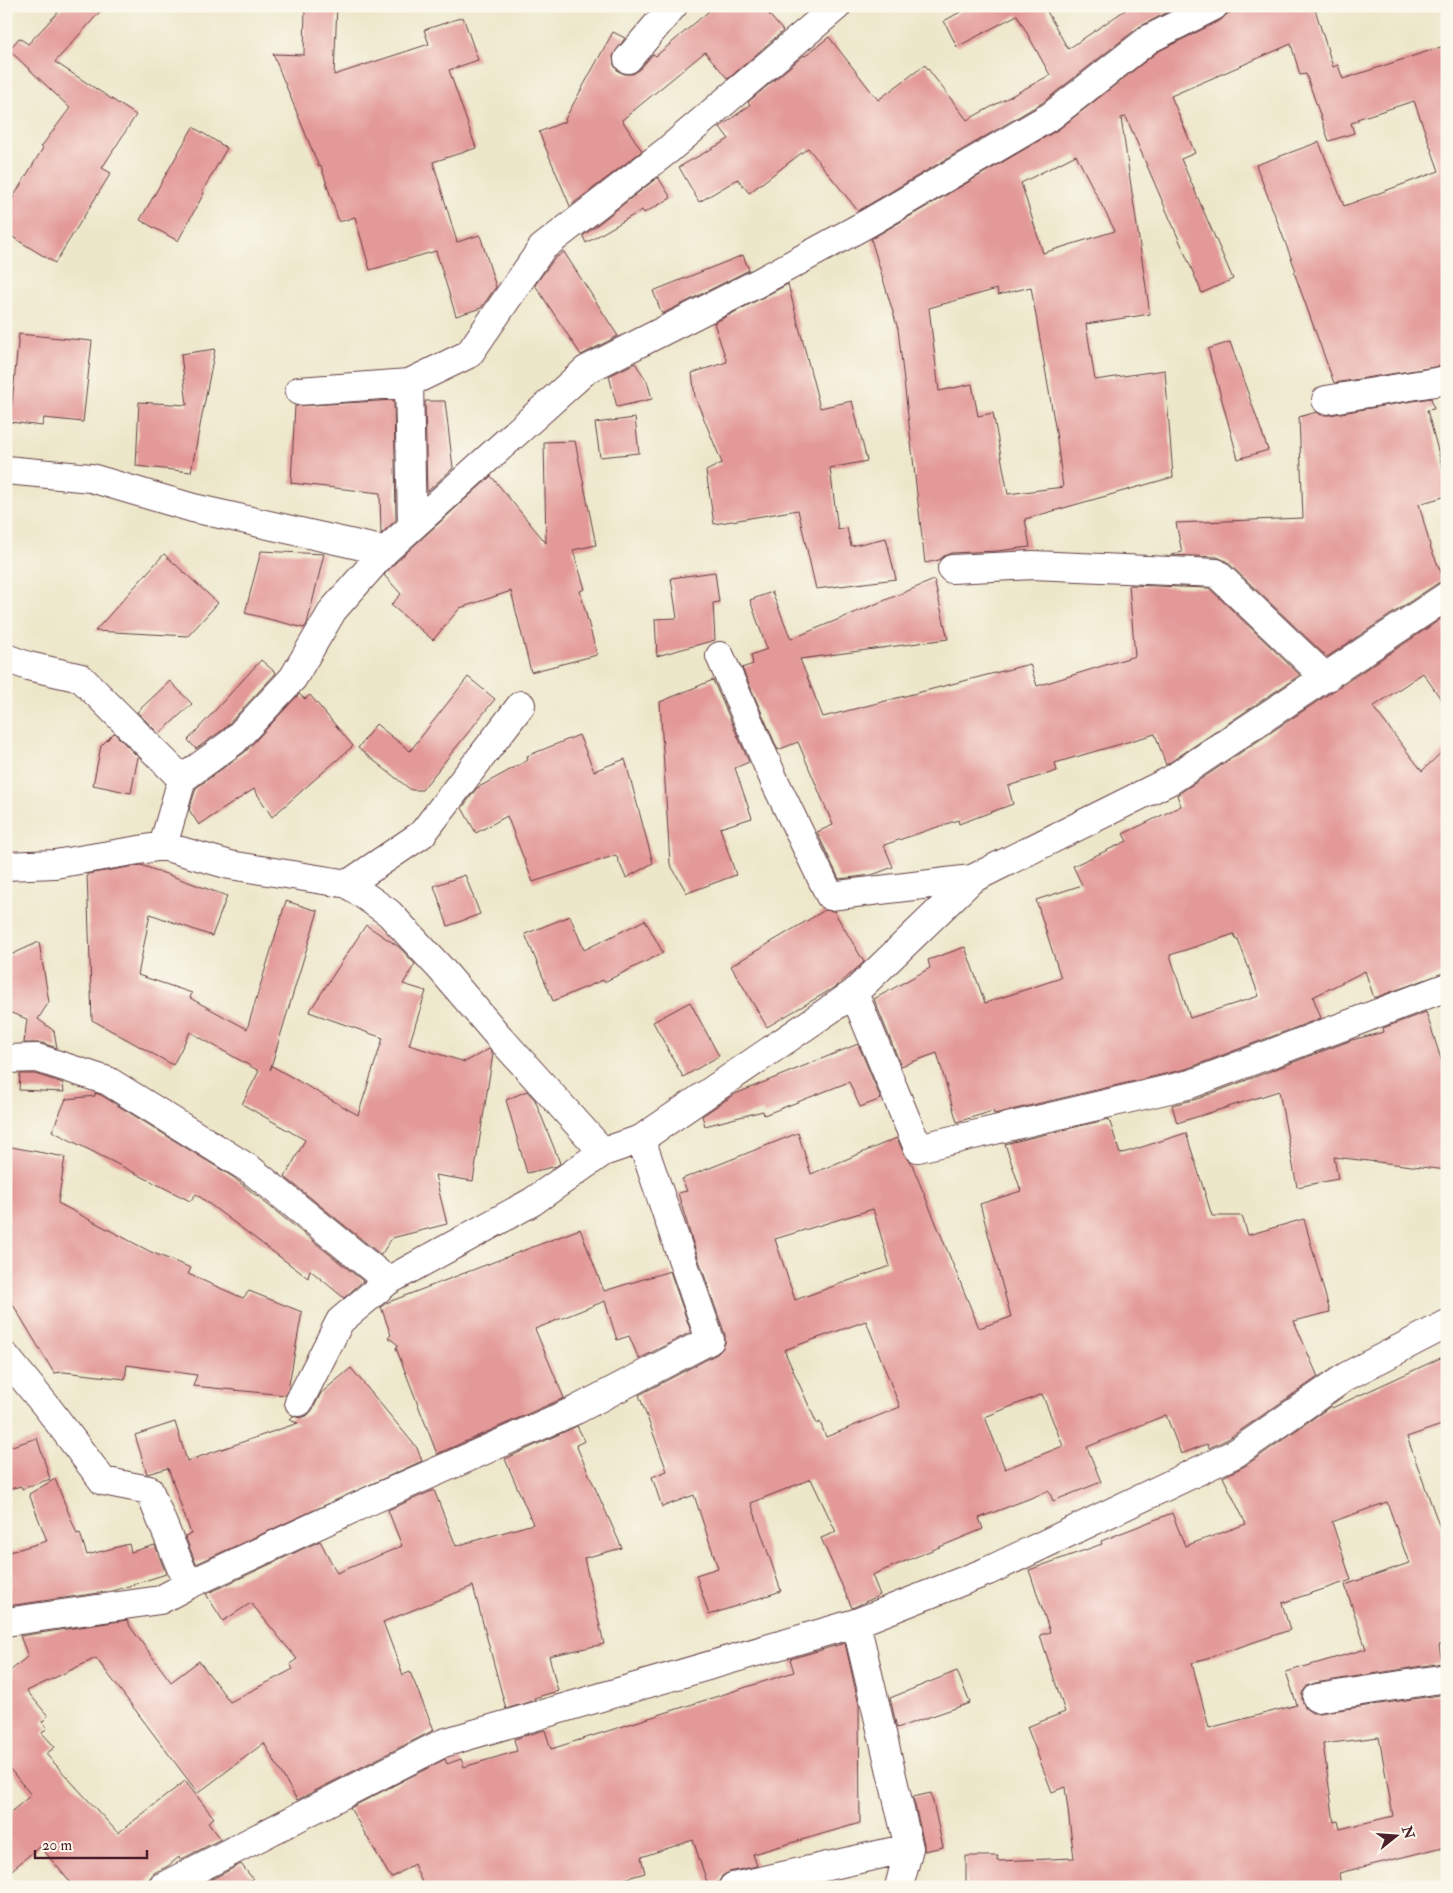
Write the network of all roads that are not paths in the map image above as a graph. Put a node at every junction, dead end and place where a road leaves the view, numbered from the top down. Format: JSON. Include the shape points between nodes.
{"nodes":[{"id":1,"x":673,"y":6,"type":"edge"},
{"id":2,"x":837,"y":6,"type":"edge"},
{"id":3,"x":1214,"y":6,"type":"edge"},
{"id":4,"x":628,"y":59,"type":"dead end"},
{"id":5,"x":1447,"y":380,"type":"edge"},
{"id":6,"x":409,"y":383,"type":"junction"},
{"id":7,"x":298,"y":391,"type":"dead end"},
{"id":8,"x":1326,"y":400,"type":"dead end"},
{"id":9,"x":6,"y":470,"type":"edge"},
{"id":10,"x":412,"y":526,"type":"junction"},
{"id":11,"x":385,"y":551,"type":"junction"},
{"id":12,"x":952,"y":569,"type":"dead end"},
{"id":13,"x":1447,"y":596,"type":"edge"},
{"id":14,"x":720,"y":656,"type":"dead end"},
{"id":15,"x":6,"y":658,"type":"edge"},
{"id":16,"x":1326,"y":678,"type":"junction"},
{"id":17,"x":521,"y":705,"type":"dead end"},
{"id":18,"x":182,"y":779,"type":"junction"},
{"id":19,"x":162,"y":846,"type":"junction"},
{"id":20,"x":6,"y":866,"type":"edge"},
{"id":21,"x":972,"y":879,"type":"junction"},
{"id":22,"x":348,"y":884,"type":"junction"},
{"id":23,"x":1447,"y":988,"type":"edge"},
{"id":24,"x":854,"y":993,"type":"junction"},
{"id":25,"x":6,"y":1059,"type":"edge"},
{"id":26,"x":641,"y":1139,"type":"junction"},
{"id":27,"x":603,"y":1152,"type":"junction"},
{"id":28,"x":388,"y":1282,"type":"junction"},
{"id":29,"x":1447,"y":1324,"type":"edge"},
{"id":30,"x":6,"y":1357,"type":"edge"},
{"id":31,"x":299,"y":1402,"type":"dead end"},
{"id":32,"x":188,"y":1585,"type":"junction"},
{"id":33,"x":6,"y":1622,"type":"edge"},
{"id":34,"x":856,"y":1623,"type":"junction"},
{"id":35,"x":1447,"y":1678,"type":"edge"},
{"id":36,"x":1317,"y":1698,"type":"dead end"},
{"id":37,"x":909,"y":1848,"type":"junction"},
{"id":38,"x":162,"y":1887,"type":"edge"},
{"id":39,"x":733,"y":1887,"type":"edge"},
{"id":40,"x":899,"y":1887,"type":"edge"}],
"edges":[{"from":1,"to":4,"type":"street"},
{"from":2,"to":6,"type":"street","via":[[668,150],[542,248],[469,354]]},
{"from":3,"to":10,"type":"street","via":[[1149,39],[1051,116],[868,223],[586,370]]},
{"from":5,"to":8,"type":"street"},
{"from":6,"to":7,"type":"street"},
{"from":6,"to":10,"type":"street"},
{"from":9,"to":11,"type":"street","via":[[91,478],[193,508]]},
{"from":10,"to":11,"type":"street"},
{"from":11,"to":18,"type":"street","via":[[333,610],[293,678],[234,741]]},
{"from":12,"to":16,"type":"street","via":[[1032,564],[1216,573]]},
{"from":13,"to":16,"type":"street"},
{"from":14,"to":21,"type":"street","via":[[830,896]]},
{"from":15,"to":18,"type":"street","via":[[82,678]]},
{"from":16,"to":21,"type":"street","via":[[1171,780]]},
{"from":17,"to":22,"type":"street","via":[[422,834]]},
{"from":18,"to":19,"type":"street"},
{"from":19,"to":20,"type":"street","via":[[55,864]]},
{"from":19,"to":22,"type":"street","via":[[230,865]]},
{"from":21,"to":24,"type":"street"},
{"from":22,"to":27,"type":"street","via":[[389,913]]},
{"from":23,"to":24,"type":"street","via":[[1191,1084],[918,1148]]},
{"from":24,"to":26,"type":"street"},
{"from":25,"to":28,"type":"street","via":[[37,1058],[108,1081],[251,1170]]},
{"from":26,"to":27,"type":"street"},
{"from":26,"to":32,"type":"street","via":[[710,1340],[576,1410]]},
{"from":27,"to":28,"type":"street","via":[[532,1202]]},
{"from":28,"to":31,"type":"street","via":[[340,1321]]},
{"from":29,"to":34,"type":"street","via":[[1347,1376],[1236,1453],[988,1570]]},
{"from":30,"to":32,"type":"street","via":[[103,1481],[149,1490]]},
{"from":32,"to":33,"type":"street","via":[[160,1600]]},
{"from":34,"to":37,"type":"street"},
{"from":34,"to":38,"type":"street","via":[[443,1743]]},
{"from":35,"to":36,"type":"street"},
{"from":37,"to":39,"type":"street"},
{"from":37,"to":40,"type":"street"}]}
